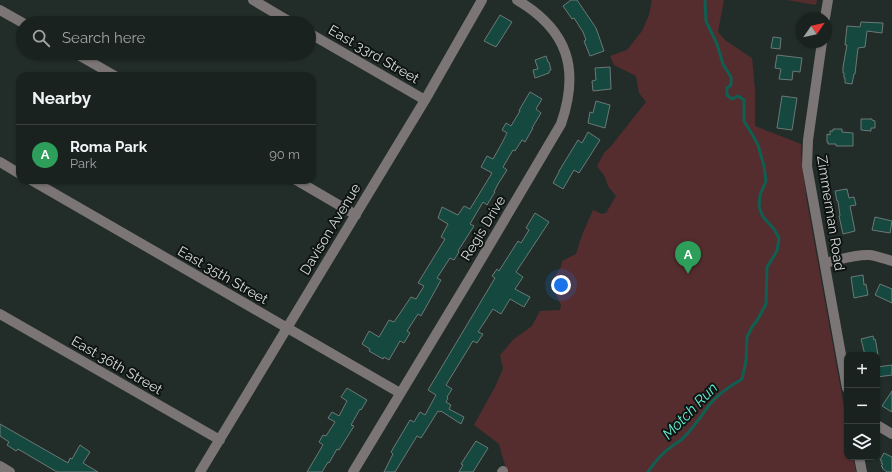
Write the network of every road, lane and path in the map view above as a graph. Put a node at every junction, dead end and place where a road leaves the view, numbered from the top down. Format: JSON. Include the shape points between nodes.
{"nodes":[{"id":1,"x":253,"y":0,"type":"edge"},
{"id":2,"x":482,"y":0,"type":"edge"},
{"id":3,"x":517,"y":0,"type":"edge"},
{"id":4,"x":828,"y":0,"type":"edge"},
{"id":5,"x":0,"y":10,"type":"edge"},
{"id":6,"x":826,"y":12,"type":"edge"},
{"id":7,"x":280,"y":16,"type":"edge"},
{"id":8,"x":16,"y":19,"type":"edge"},
{"id":9,"x":316,"y":37,"type":"edge"},
{"id":10,"x":821,"y":48,"type":"edge"},
{"id":11,"x":87,"y":60,"type":"edge"},
{"id":12,"x":108,"y":72,"type":"edge"},
{"id":13,"x":425,"y":100,"type":"junction"},
{"id":14,"x":0,"y":162,"type":"edge"},
{"id":15,"x":16,"y":172,"type":"edge"},
{"id":16,"x":38,"y":184,"type":"edge"},
{"id":17,"x":303,"y":184,"type":"edge"},
{"id":18,"x":356,"y":215,"type":"junction"},
{"id":19,"x":892,"y":261,"type":"edge"},
{"id":20,"x":825,"y":263,"type":"junction"},
{"id":21,"x":0,"y":314,"type":"edge"},
{"id":22,"x":287,"y":328,"type":"junction"},
{"id":23,"x":844,"y":371,"type":"edge"},
{"id":24,"x":400,"y":393,"type":"junction"},
{"id":25,"x":880,"y":427,"type":"edge"},
{"id":26,"x":892,"y":434,"type":"edge"},
{"id":27,"x":220,"y":440,"type":"junction"},
{"id":28,"x":860,"y":460,"type":"edge"},
{"id":29,"x":0,"y":466,"type":"edge"},
{"id":30,"x":10,"y":472,"type":"edge"},
{"id":31,"x":200,"y":472,"type":"edge"},
{"id":32,"x":353,"y":472,"type":"edge"},
{"id":33,"x":862,"y":472,"type":"edge"}],
"edges":[{"from":1,"to":7,"type":"street"},
{"from":2,"to":13,"type":"street","name":"Davison Avenue"},
{"from":3,"to":24,"type":"street","name":"Regis Drive","via":[[550,25],[564,50],[570,82],[566,108],[551,142]]},
{"from":4,"to":6,"type":"street"},
{"from":5,"to":8,"type":"street"},
{"from":9,"to":13,"type":"street","name":"East 33rd Street"},
{"from":10,"to":20,"type":"street","name":"Zimmerman Road","via":[[807,162]]},
{"from":11,"to":12,"type":"street"},
{"from":13,"to":18,"type":"street","name":"Davison Avenue"},
{"from":14,"to":15,"type":"street"},
{"from":16,"to":22,"type":"street","name":"East 35th Street"},
{"from":17,"to":18,"type":"street"},
{"from":18,"to":22,"type":"street","name":"Davison Avenue"},
{"from":19,"to":20,"type":"street","via":[[869,255]]},
{"from":20,"to":23,"type":"street","name":"Zimmerman Road"},
{"from":21,"to":27,"type":"street","name":"East 36th Street"},
{"from":22,"to":24,"type":"street","name":"East 35th Street"},
{"from":22,"to":27,"type":"street","name":"Davison Avenue"},
{"from":24,"to":32,"type":"street","name":"Regis Drive"},
{"from":25,"to":26,"type":"street"},
{"from":27,"to":31,"type":"street","name":"Davison Avenue"},
{"from":28,"to":33,"type":"street"},
{"from":29,"to":30,"type":"street"}]}
